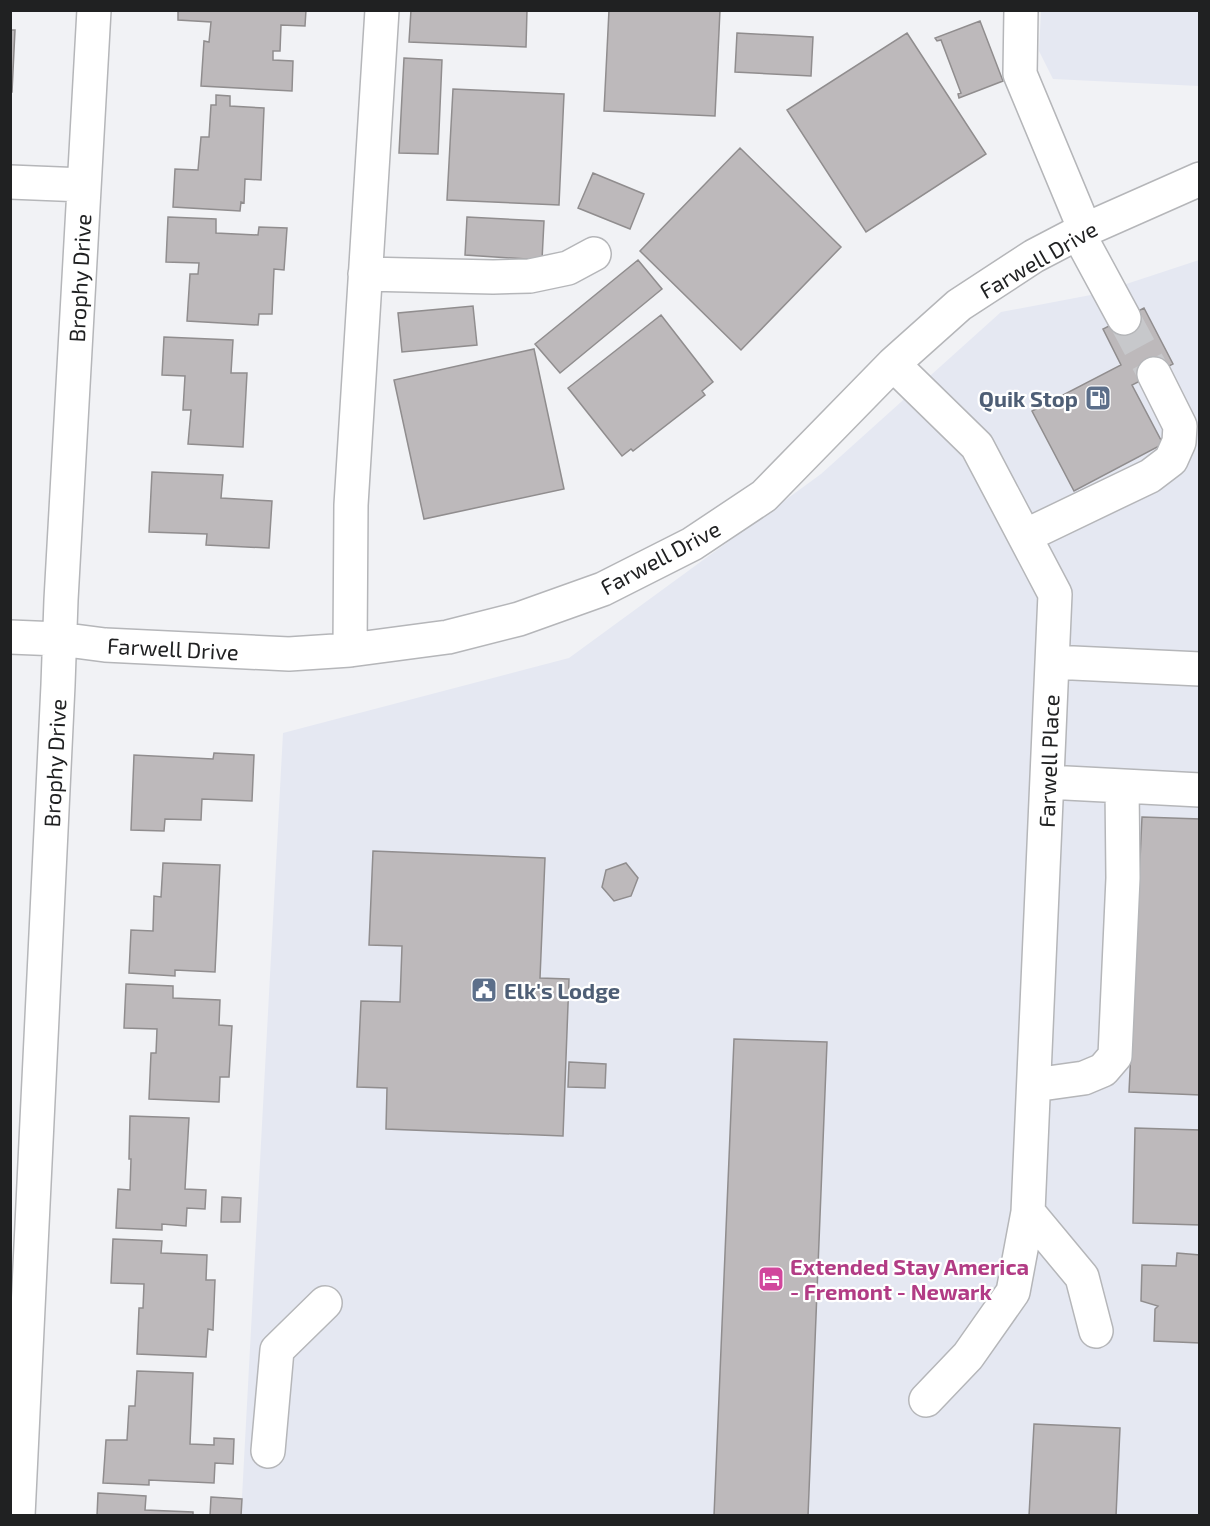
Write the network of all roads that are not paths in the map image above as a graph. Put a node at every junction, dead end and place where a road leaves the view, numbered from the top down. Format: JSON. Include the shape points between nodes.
{"nodes":[{"id":1,"x":94,"y":10,"type":"edge"},
{"id":2,"x":382,"y":10,"type":"edge"},
{"id":3,"x":1021,"y":10,"type":"edge"},
{"id":4,"x":1200,"y":179,"type":"edge"},
{"id":5,"x":10,"y":182,"type":"edge"},
{"id":6,"x":84,"y":185,"type":"junction"},
{"id":7,"x":1082,"y":231,"type":"junction"},
{"id":8,"x":594,"y":254,"type":"dead end"},
{"id":9,"x":365,"y":274,"type":"junction"},
{"id":10,"x":1124,"y":318,"type":"tunnel mouth"},
{"id":11,"x":892,"y":364,"type":"junction"},
{"id":12,"x":1154,"y":374,"type":"tunnel mouth"},
{"id":13,"x":1024,"y":536,"type":"junction"},
{"id":14,"x":10,"y":637,"type":"edge"},
{"id":15,"x":59,"y":639,"type":"junction"},
{"id":16,"x":350,"y":650,"type":"junction"},
{"id":17,"x":1052,"y":662,"type":"junction"},
{"id":18,"x":1200,"y":669,"type":"edge"},
{"id":19,"x":1047,"y":782,"type":"junction"},
{"id":20,"x":1122,"y":786,"type":"junction"},
{"id":21,"x":1200,"y":790,"type":"edge"},
{"id":22,"x":1034,"y":1086,"type":"junction"},
{"id":23,"x":1028,"y":1212,"type":"junction"},
{"id":24,"x":325,"y":1303,"type":"dead end"},
{"id":25,"x":1096,"y":1331,"type":"dead end"},
{"id":26,"x":926,"y":1400,"type":"dead end"},
{"id":27,"x":268,"y":1451,"type":"dead end"},
{"id":28,"x":18,"y":1515,"type":"edge"}],
"edges":[{"from":1,"to":6,"type":"street","name":"Brophy Drive"},
{"from":2,"to":9,"type":"street"},
{"from":3,"to":7,"type":"street","via":[[1020,74]]},
{"from":4,"to":7,"type":"street","name":"Farwell Drive"},
{"from":5,"to":6,"type":"street"},
{"from":6,"to":15,"type":"street","name":"Brophy Drive"},
{"from":7,"to":10,"type":"street"},
{"from":7,"to":11,"type":"street","name":"Farwell Drive","via":[[1034,256],[959,305]]},
{"from":8,"to":9,"type":"street","via":[[568,268],[530,276]]},
{"from":9,"to":16,"type":"street","via":[[351,505]]},
{"from":11,"to":13,"type":"street","name":"Farwell Place","via":[[977,446]]},
{"from":11,"to":16,"type":"street","name":"Farwell Drive","via":[[764,496],[692,544],[603,589],[519,619],[448,637]]},
{"from":12,"to":13,"type":"street","via":[[1180,426],[1179,442],[1171,460],[1150,476]]},
{"from":13,"to":17,"type":"street","name":"Farwell Place","via":[[1055,594]]},
{"from":14,"to":15,"type":"street","name":"Farwell Drive"},
{"from":15,"to":16,"type":"street","name":"Farwell Drive","via":[[289,654]]},
{"from":15,"to":28,"type":"street","name":"Brophy Drive"},
{"from":17,"to":18,"type":"street"},
{"from":17,"to":19,"type":"street","name":"Farwell Place"},
{"from":19,"to":20,"type":"street"},
{"from":19,"to":22,"type":"street","name":"Farwell Place"},
{"from":20,"to":21,"type":"street"},
{"from":20,"to":22,"type":"street","via":[[1123,879],[1115,1056],[1103,1070],[1084,1078]]},
{"from":22,"to":23,"type":"street","name":"Farwell Place"},
{"from":23,"to":25,"type":"street","via":[[1082,1277]]},
{"from":23,"to":26,"type":"street","name":"Farwell Place","via":[[1013,1292],[968,1356]]},
{"from":24,"to":27,"type":"street","via":[[278,1350]]}]}
